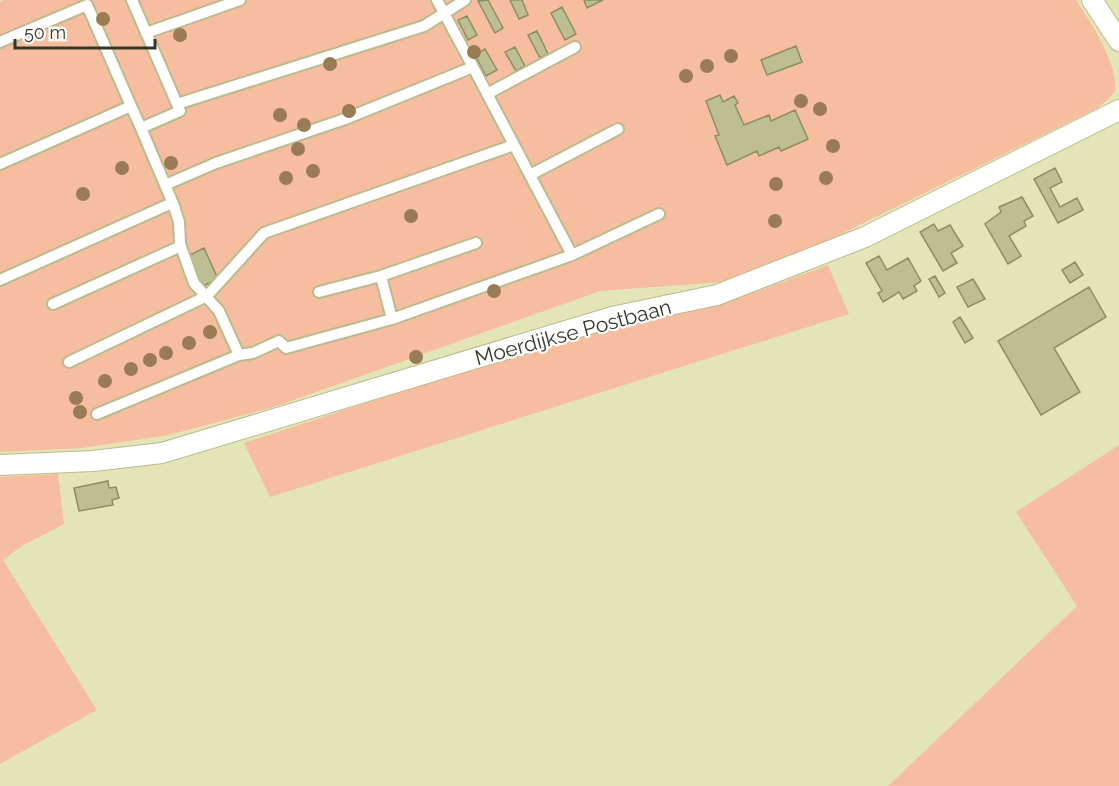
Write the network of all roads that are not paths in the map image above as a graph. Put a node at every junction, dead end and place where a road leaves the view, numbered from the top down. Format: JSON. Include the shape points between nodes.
{"nodes":[{"id":1,"x":132,"y":0,"type":"edge"},
{"id":2,"x":240,"y":0,"type":"edge"},
{"id":3,"x":437,"y":0,"type":"edge"},
{"id":4,"x":465,"y":0,"type":"edge"},
{"id":5,"x":1092,"y":0,"type":"edge"},
{"id":6,"x":443,"y":12,"type":"junction"},
{"id":7,"x":146,"y":33,"type":"junction"},
{"id":8,"x":1119,"y":41,"type":"edge"},
{"id":9,"x":0,"y":42,"type":"edge"},
{"id":10,"x":575,"y":48,"type":"dead end"},
{"id":11,"x":473,"y":67,"type":"junction"},
{"id":12,"x":487,"y":94,"type":"junction"},
{"id":13,"x":177,"y":104,"type":"junction"},
{"id":14,"x":131,"y":106,"type":"junction"},
{"id":15,"x":1119,"y":110,"type":"edge"},
{"id":16,"x":141,"y":128,"type":"junction"},
{"id":17,"x":618,"y":129,"type":"dead end"},
{"id":18,"x":514,"y":145,"type":"junction"},
{"id":19,"x":0,"y":164,"type":"edge"},
{"id":20,"x":530,"y":175,"type":"junction"},
{"id":21,"x":165,"y":185,"type":"junction"},
{"id":22,"x":172,"y":203,"type":"junction"},
{"id":23,"x":659,"y":214,"type":"dead end"},
{"id":24,"x":476,"y":243,"type":"dead end"},
{"id":25,"x":181,"y":246,"type":"junction"},
{"id":26,"x":572,"y":255,"type":"junction"},
{"id":27,"x":381,"y":276,"type":"junction"},
{"id":28,"x":0,"y":280,"type":"edge"},
{"id":29,"x":319,"y":292,"type":"dead end"},
{"id":30,"x":207,"y":296,"type":"junction"},
{"id":31,"x":53,"y":304,"type":"dead end"},
{"id":32,"x":392,"y":319,"type":"junction"},
{"id":33,"x":239,"y":355,"type":"junction"},
{"id":34,"x":69,"y":362,"type":"dead end"},
{"id":35,"x":97,"y":414,"type":"dead end"},
{"id":36,"x":0,"y":465,"type":"edge"}],
"edges":[{"from":1,"to":7,"type":"lane"},
{"from":2,"to":7,"type":"lane"},
{"from":3,"to":6,"type":"lane"},
{"from":4,"to":6,"type":"lane"},
{"from":5,"to":8,"type":"street"},
{"from":6,"to":11,"type":"lane"},
{"from":6,"to":13,"type":"lane","via":[[424,26]]},
{"from":7,"to":13,"type":"lane"},
{"from":9,"to":14,"type":"lane","via":[[87,5]]},
{"from":10,"to":12,"type":"lane"},
{"from":11,"to":12,"type":"lane"},
{"from":11,"to":21,"type":"lane"},
{"from":12,"to":18,"type":"lane"},
{"from":13,"to":16,"type":"lane","via":[[180,111]]},
{"from":14,"to":16,"type":"lane"},
{"from":14,"to":19,"type":"lane"},
{"from":15,"to":36,"type":"street","name":"Moerdijkse Postbaan","via":[[865,237],[717,295],[612,317],[162,453]]},
{"from":16,"to":21,"type":"lane"},
{"from":17,"to":20,"type":"lane"},
{"from":18,"to":20,"type":"lane"},
{"from":18,"to":30,"type":"lane","via":[[264,233]]},
{"from":20,"to":26,"type":"lane"},
{"from":21,"to":22,"type":"lane"},
{"from":22,"to":25,"type":"lane"},
{"from":22,"to":28,"type":"lane"},
{"from":23,"to":26,"type":"lane"},
{"from":24,"to":27,"type":"lane"},
{"from":25,"to":30,"type":"lane","via":[[194,284]]},
{"from":25,"to":31,"type":"lane"},
{"from":26,"to":32,"type":"lane"},
{"from":27,"to":29,"type":"lane"},
{"from":27,"to":32,"type":"lane"},
{"from":30,"to":33,"type":"lane"},
{"from":30,"to":34,"type":"lane"},
{"from":32,"to":33,"type":"lane","via":[[315,342],[286,348],[279,341]]},
{"from":33,"to":35,"type":"lane"}]}
